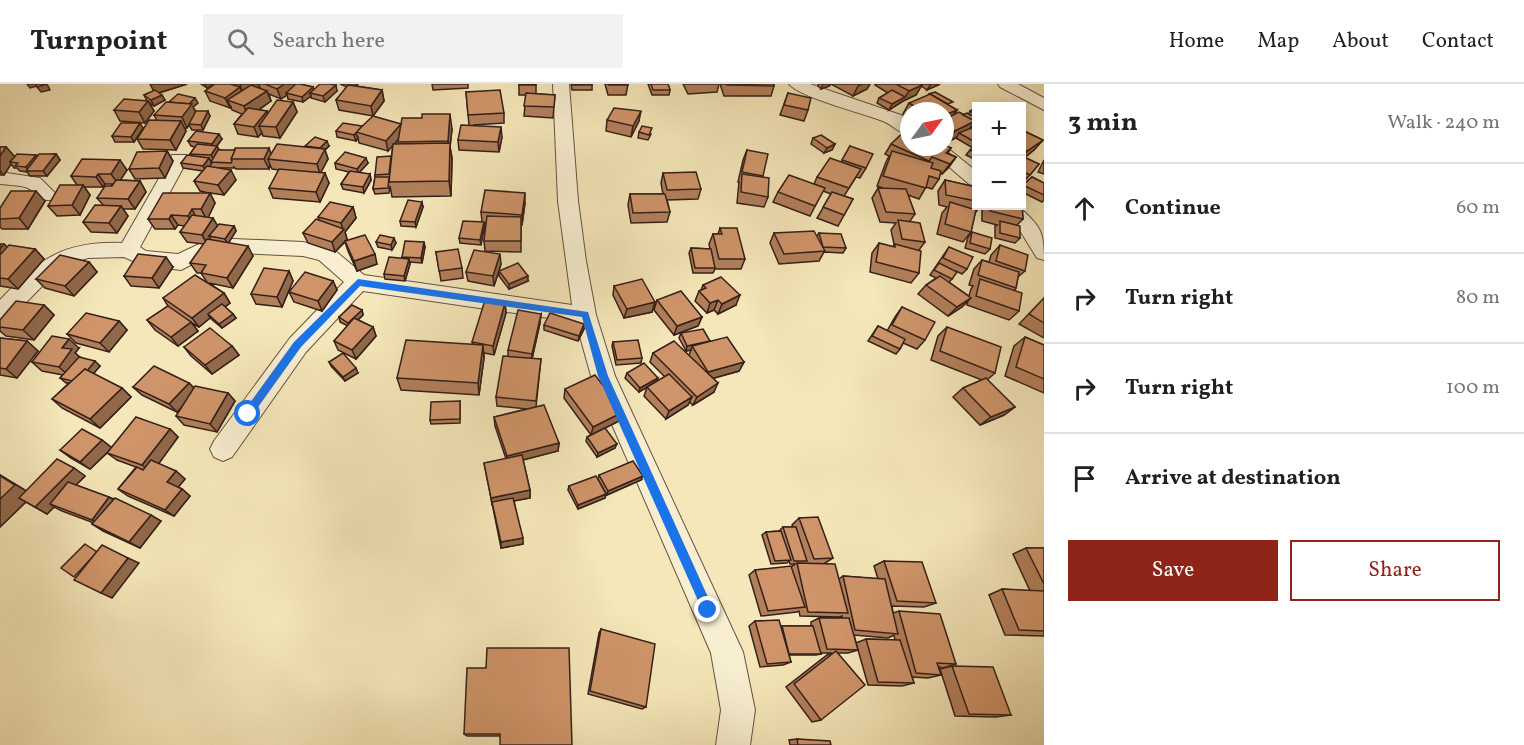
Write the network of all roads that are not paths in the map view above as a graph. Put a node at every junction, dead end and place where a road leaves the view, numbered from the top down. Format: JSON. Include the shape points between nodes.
{"nodes":[{"id":1,"x":561,"y":84,"type":"edge"},
{"id":2,"x":797,"y":84,"type":"edge"},
{"id":3,"x":1006,"y":84,"type":"edge"},
{"id":4,"x":1044,"y":105,"type":"edge"},
{"id":5,"x":900,"y":123,"type":"edge"},
{"id":6,"x":946,"y":156,"type":"edge"},
{"id":7,"x":179,"y":159,"type":"dead end"},
{"id":8,"x":972,"y":177,"type":"edge"},
{"id":9,"x":0,"y":178,"type":"edge"},
{"id":10,"x":47,"y":195,"type":"dead end"},
{"id":11,"x":1011,"y":210,"type":"edge"},
{"id":12,"x":128,"y":250,"type":"junction"},
{"id":13,"x":1044,"y":253,"type":"edge"},
{"id":14,"x":358,"y":282,"type":"junction"},
{"id":15,"x":0,"y":315,"type":"edge"},
{"id":16,"x":585,"y":315,"type":"junction"},
{"id":17,"x":223,"y":449,"type":"dead end"},
{"id":18,"x":733,"y":745,"type":"edge"}],
"edges":[{"from":1,"to":16,"type":"street","via":[[568,201]]},
{"from":2,"to":5,"type":"street"},
{"from":3,"to":4,"type":"street"},
{"from":6,"to":8,"type":"street"},
{"from":7,"to":12,"type":"street"},
{"from":9,"to":10,"type":"street","via":[[33,182]]},
{"from":11,"to":13,"type":"street","via":[[1026,224]]},
{"from":12,"to":14,"type":"street","via":[[142,258],[181,261],[212,245],[303,249],[326,254]]},
{"from":12,"to":15,"type":"street","via":[[92,250],[62,259],[43,272]]},
{"from":14,"to":16,"type":"street"},
{"from":14,"to":17,"type":"street","via":[[297,345]]},
{"from":16,"to":18,"type":"street","via":[[603,376],[727,652],[738,710]]}]}
